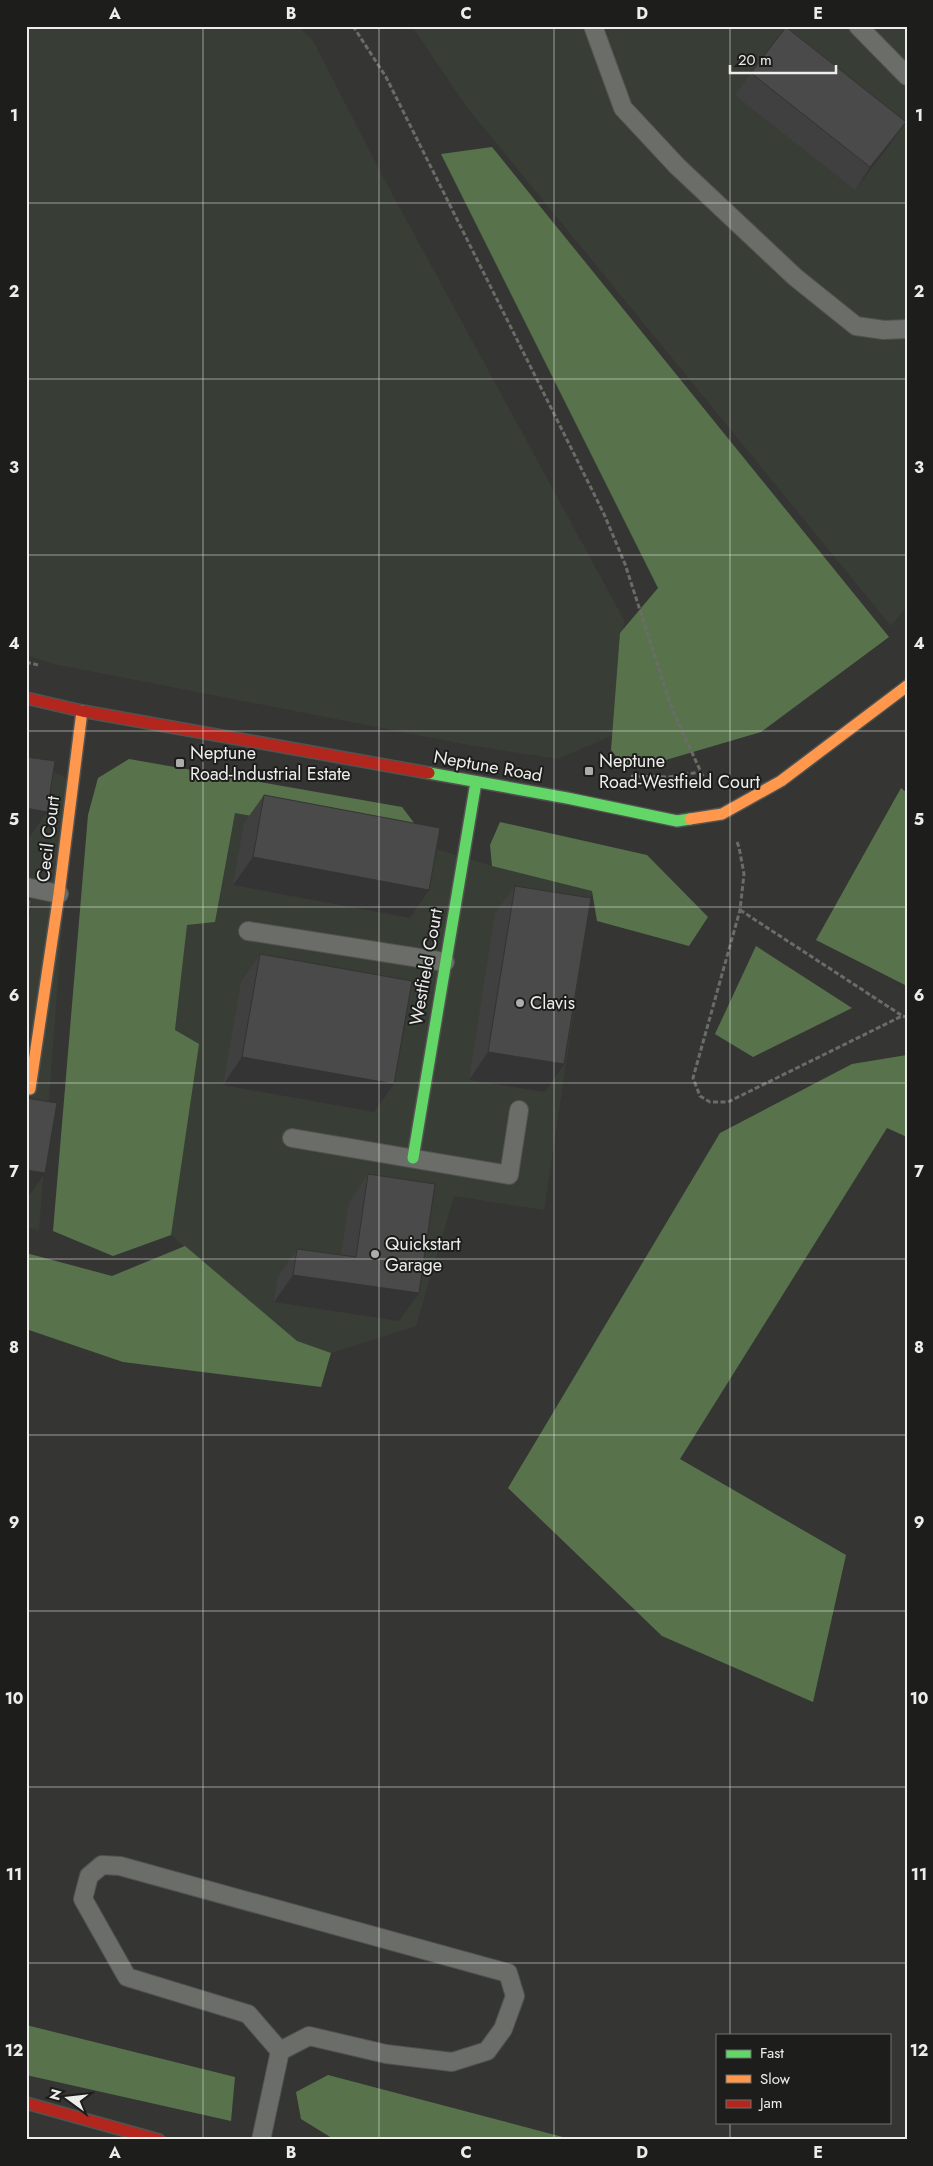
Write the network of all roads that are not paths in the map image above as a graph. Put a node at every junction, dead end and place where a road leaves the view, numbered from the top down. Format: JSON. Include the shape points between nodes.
{"nodes":[{"id":1,"x":593,"y":26,"type":"edge"},
{"id":2,"x":858,"y":26,"type":"edge"},
{"id":3,"x":907,"y":76,"type":"edge"},
{"id":4,"x":907,"y":329,"type":"edge"},
{"id":5,"x":907,"y":686,"type":"edge"},
{"id":6,"x":26,"y":698,"type":"edge"},
{"id":7,"x":82,"y":711,"type":"junction"},
{"id":8,"x":476,"y":782,"type":"junction"},
{"id":9,"x":26,"y":887,"type":"edge"},
{"id":10,"x":59,"y":894,"type":"junction"},
{"id":11,"x":248,"y":931,"type":"dead end"},
{"id":12,"x":445,"y":962,"type":"junction"},
{"id":13,"x":28,"y":1089,"type":"edge"},
{"id":14,"x":519,"y":1110,"type":"dead end"},
{"id":15,"x":292,"y":1138,"type":"dead end"},
{"id":16,"x":412,"y":1158,"type":"junction"},
{"id":17,"x":280,"y":2051,"type":"junction"},
{"id":18,"x":26,"y":2103,"type":"edge"},
{"id":19,"x":159,"y":2140,"type":"edge"},
{"id":20,"x":261,"y":2140,"type":"edge"}],
"edges":[{"from":1,"to":4,"type":"lane","via":[[623,108],[677,166],[795,277],[856,326]]},
{"from":2,"to":3,"type":"lane"},
{"from":5,"to":8,"type":"street","name":"Neptune Road","via":[[781,781],[722,814],[677,821]]},
{"from":6,"to":7,"type":"street","name":"Neptune Road"},
{"from":7,"to":8,"type":"street","name":"Neptune Road"},
{"from":7,"to":10,"type":"street","name":"Cecil Court"},
{"from":8,"to":12,"type":"street","name":"Westfield Court"},
{"from":9,"to":10,"type":"lane"},
{"from":10,"to":13,"type":"street","name":"Cecil Court"},
{"from":11,"to":12,"type":"lane"},
{"from":12,"to":16,"type":"street","name":"Westfield Court"},
{"from":14,"to":16,"type":"lane","via":[[509,1175]]},
{"from":15,"to":16,"type":"lane"},
{"from":17,"to":17,"type":"lane","via":[[248,2014],[127,1976],[83,1899],[89,1876],[102,1865],[120,1866],[508,1973],[515,1996],[503,2029],[487,2051],[452,2062],[386,2054],[309,2036]]},
{"from":17,"to":20,"type":"lane"},
{"from":18,"to":19,"type":"street"}]}
